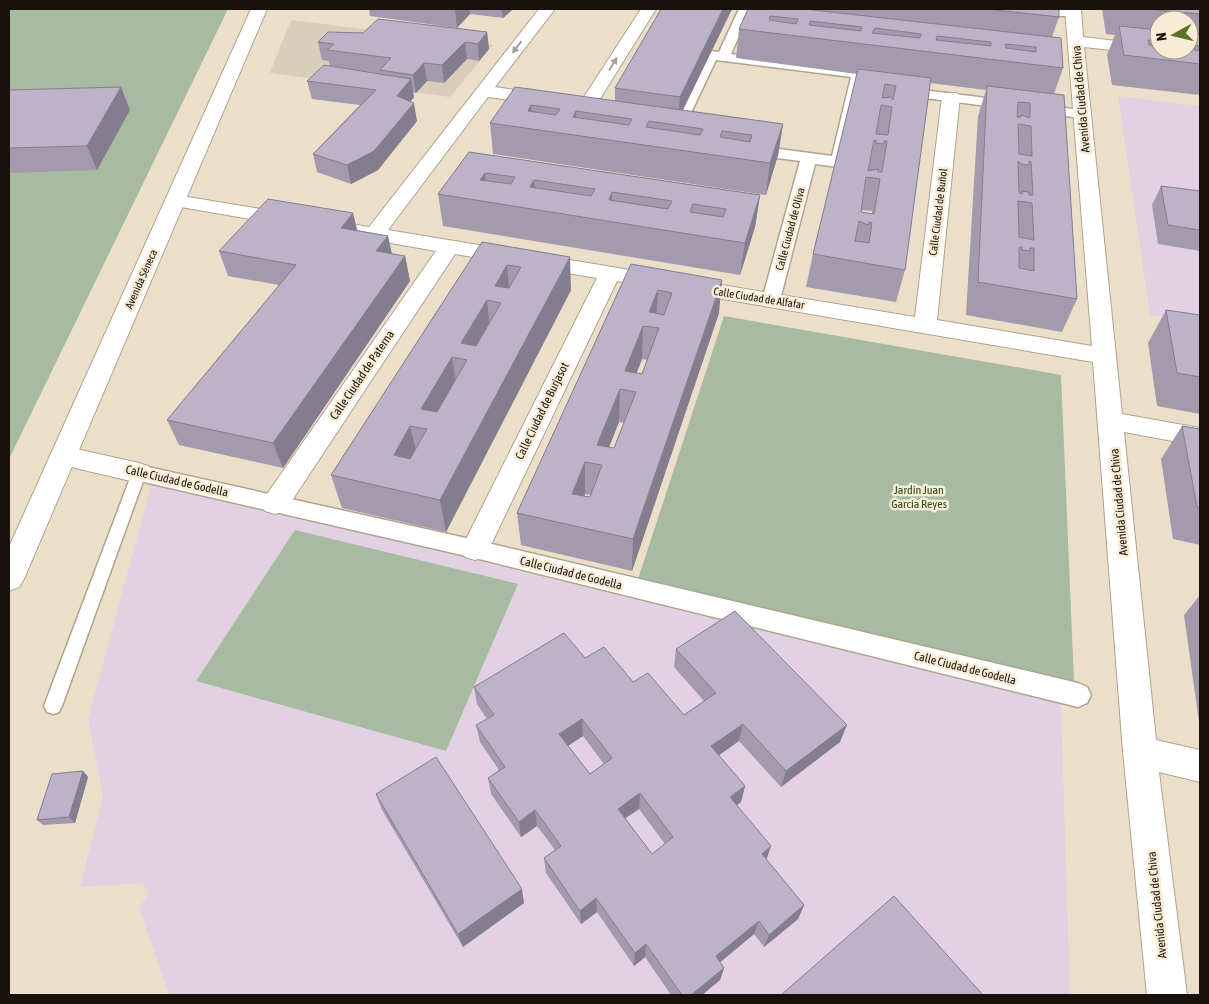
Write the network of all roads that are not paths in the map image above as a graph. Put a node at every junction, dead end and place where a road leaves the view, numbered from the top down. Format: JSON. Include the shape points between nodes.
{"nodes":[{"id":1,"x":259,"y":9,"type":"edge"},
{"id":2,"x":547,"y":9,"type":"edge"},
{"id":3,"x":648,"y":9,"type":"edge"},
{"id":4,"x":1032,"y":9,"type":"edge"},
{"id":5,"x":1073,"y":11,"type":"edge"},
{"id":6,"x":742,"y":15,"type":"edge"},
{"id":7,"x":760,"y":23,"type":"edge"},
{"id":8,"x":1075,"y":41,"type":"junction"},
{"id":9,"x":1200,"y":55,"type":"edge"},
{"id":10,"x":723,"y":57,"type":"junction"},
{"id":11,"x":1057,"y":58,"type":"edge"},
{"id":12,"x":1077,"y":60,"type":"junction"},
{"id":13,"x":856,"y":85,"type":"junction"},
{"id":14,"x":484,"y":91,"type":"junction"},
{"id":15,"x":951,"y":97,"type":"junction"},
{"id":16,"x":1081,"y":114,"type":"junction"},
{"id":17,"x":809,"y":158,"type":"junction"},
{"id":18,"x":176,"y":201,"type":"junction"},
{"id":19,"x":308,"y":223,"type":"edge"},
{"id":20,"x":336,"y":228,"type":"edge"},
{"id":21,"x":374,"y":234,"type":"junction"},
{"id":22,"x":450,"y":246,"type":"junction"},
{"id":23,"x":610,"y":273,"type":"junction"},
{"id":24,"x":771,"y":300,"type":"junction"},
{"id":25,"x":925,"y":326,"type":"junction"},
{"id":26,"x":1106,"y":356,"type":"junction"},
{"id":27,"x":1112,"y":421,"type":"junction"},
{"id":28,"x":1200,"y":436,"type":"edge"},
{"id":29,"x":63,"y":456,"type":"junction"},
{"id":30,"x":138,"y":473,"type":"junction"},
{"id":31,"x":275,"y":504,"type":"junction"},
{"id":32,"x":474,"y":549,"type":"junction"},
{"id":33,"x":15,"y":559,"type":"edge"},
{"id":34,"x":9,"y":579,"type":"edge"},
{"id":35,"x":1078,"y":696,"type":"dead end"},
{"id":36,"x":53,"y":706,"type":"dead end"},
{"id":37,"x":1140,"y":752,"type":"junction"},
{"id":38,"x":1200,"y":766,"type":"edge"},
{"id":39,"x":1167,"y":995,"type":"edge"}],
"edges":[{"from":1,"to":18,"type":"street","name":"Avenida Séneca"},
{"from":2,"to":14,"type":"street","one_way":true},
{"from":14,"to":3,"type":"street","one_way":true,"via":[[587,106]]},
{"from":4,"to":5,"type":"street"},
{"from":5,"to":8,"type":"street","name":"Avenida Ciudad de Chiva"},
{"from":6,"to":7,"type":"street"},
{"from":6,"to":10,"type":"street"},
{"from":8,"to":9,"type":"street"},
{"from":8,"to":12,"type":"street","name":"Avenida Ciudad de Chiva"},
{"from":10,"to":13,"type":"street","via":[[859,74]]},
{"from":10,"to":17,"type":"street","via":[[711,55],[671,138]]},
{"from":11,"to":12,"type":"street"},
{"from":12,"to":16,"type":"street","name":"Avenida Ciudad de Chiva"},
{"from":13,"to":15,"type":"street"},
{"from":13,"to":17,"type":"street","via":[[838,162]]},
{"from":14,"to":21,"type":"street"},
{"from":15,"to":16,"type":"street"},
{"from":15,"to":25,"type":"street","name":"Calle Ciudad de Buñol"},
{"from":16,"to":26,"type":"street","name":"Avenida Ciudad de Chiva"},
{"from":17,"to":24,"type":"street","name":"Calle Ciudad de Oliva"},
{"from":18,"to":19,"type":"street"},
{"from":18,"to":29,"type":"street","name":"Avenida Séneca"},
{"from":20,"to":21,"type":"street","name":"Calle Ciudad de Alfafar"},
{"from":21,"to":22,"type":"street","name":"Calle Ciudad de Alfafar"},
{"from":22,"to":23,"type":"street","name":"Calle Ciudad de Alfafar"},
{"from":22,"to":31,"type":"street","name":"Calle Ciudad de Paterna"},
{"from":23,"to":24,"type":"street","name":"Calle Ciudad de Alfafar"},
{"from":23,"to":32,"type":"street","name":"Calle Ciudad de Burjasot"},
{"from":24,"to":25,"type":"street","name":"Calle Ciudad de Alfafar"},
{"from":25,"to":26,"type":"street","name":"Calle Ciudad de Alfafar"},
{"from":26,"to":27,"type":"street","name":"Avenida Ciudad de Chiva"},
{"from":27,"to":28,"type":"street"},
{"from":27,"to":37,"type":"street","name":"Avenida Ciudad de Chiva"},
{"from":29,"to":30,"type":"street","name":"Calle Ciudad de Godella"},
{"from":29,"to":33,"type":"street","name":"Avenida Séneca"},
{"from":30,"to":31,"type":"street","name":"Calle Ciudad de Godella"},
{"from":30,"to":36,"type":"lane"},
{"from":31,"to":32,"type":"street","name":"Calle Ciudad de Godella"},
{"from":32,"to":35,"type":"street","name":"Calle Ciudad de Godella"},
{"from":33,"to":34,"type":"street","name":"Avenida Séneca"},
{"from":37,"to":38,"type":"street"},
{"from":37,"to":39,"type":"street","name":"Avenida Ciudad de Chiva"}]}
